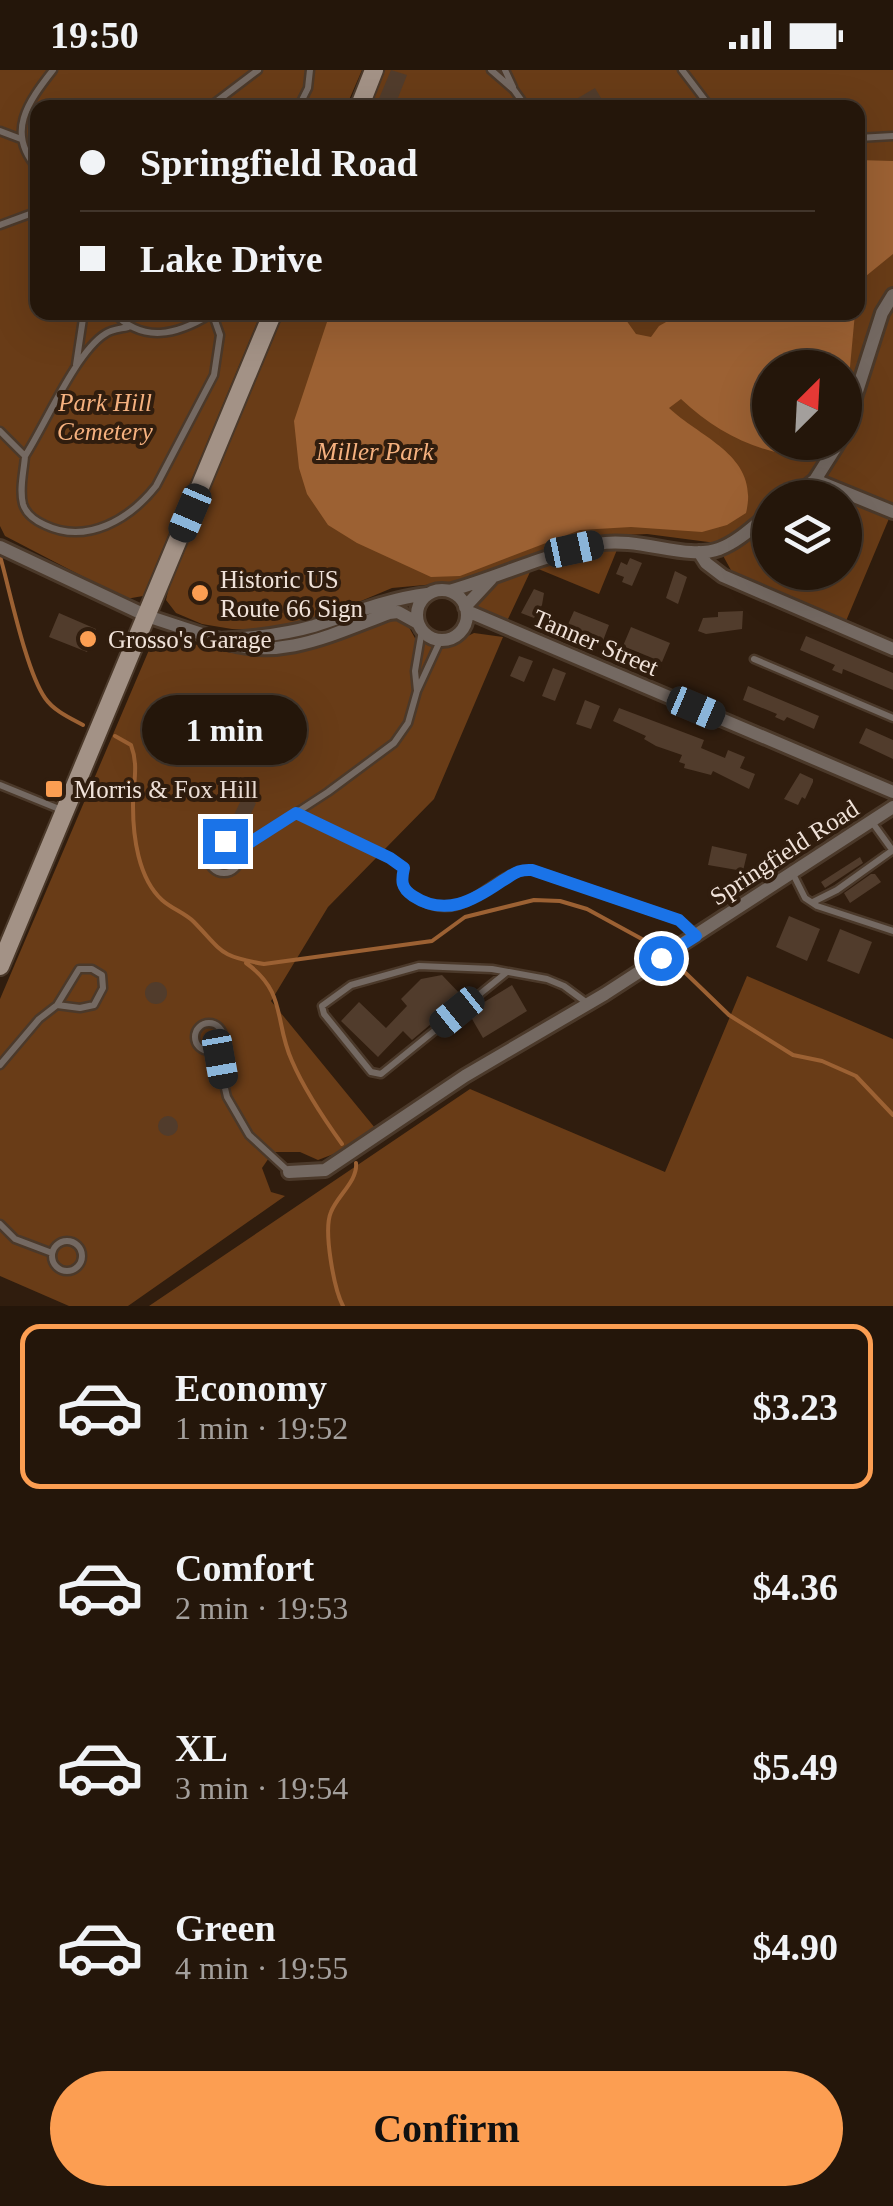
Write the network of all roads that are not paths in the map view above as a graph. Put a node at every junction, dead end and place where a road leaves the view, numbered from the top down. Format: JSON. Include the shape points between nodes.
{"nodes":[{"id":1,"x":53,"y":70,"type":"edge"},
{"id":2,"x":258,"y":70,"type":"edge"},
{"id":3,"x":310,"y":70,"type":"edge"},
{"id":4,"x":374,"y":70,"type":"edge"},
{"id":5,"x":491,"y":70,"type":"edge"},
{"id":6,"x":505,"y":70,"type":"edge"},
{"id":7,"x":682,"y":70,"type":"edge"},
{"id":8,"x":514,"y":90,"type":"junction"},
{"id":9,"x":32,"y":100,"type":"edge"},
{"id":10,"x":219,"y":100,"type":"edge"},
{"id":11,"x":302,"y":100,"type":"edge"},
{"id":12,"x":362,"y":100,"type":"edge"},
{"id":13,"x":521,"y":100,"type":"edge"},
{"id":14,"x":705,"y":100,"type":"edge"},
{"id":15,"x":30,"y":104,"type":"edge"},
{"id":16,"x":0,"y":131,"type":"edge"},
{"id":17,"x":893,"y":136,"type":"edge"},
{"id":18,"x":865,"y":138,"type":"edge"},
{"id":19,"x":21,"y":139,"type":"junction"},
{"id":20,"x":30,"y":160,"type":"edge"},
{"id":21,"x":30,"y":214,"type":"edge"},
{"id":22,"x":0,"y":224,"type":"edge"},
{"id":23,"x":893,"y":295,"type":"edge"},
{"id":24,"x":83,"y":320,"type":"edge"},
{"id":25,"x":122,"y":320,"type":"edge"},
{"id":26,"x":200,"y":320,"type":"edge"},
{"id":27,"x":214,"y":320,"type":"edge"},
{"id":28,"x":270,"y":320,"type":"edge"},
{"id":29,"x":128,"y":326,"type":"junction"},
{"id":30,"x":76,"y":367,"type":"junction"},
{"id":31,"x":862,"y":376,"type":"edge"},
{"id":32,"x":0,"y":430,"type":"edge"},
{"id":33,"x":26,"y":456,"type":"junction"},
{"id":34,"x":828,"y":460,"type":"edge"},
{"id":35,"x":815,"y":480,"type":"edge"},
{"id":36,"x":862,"y":499,"type":"edge"},
{"id":37,"x":893,"y":512,"type":"edge"},
{"id":38,"x":752,"y":526,"type":"edge"},
{"id":39,"x":2,"y":548,"type":"edge"},
{"id":40,"x":698,"y":552,"type":"junction"},
{"id":41,"x":492,"y":579,"type":"junction"},
{"id":42,"x":448,"y":590,"type":"junction"},
{"id":43,"x":428,"y":594,"type":"junction"},
{"id":44,"x":466,"y":608,"type":"junction"},
{"id":45,"x":147,"y":616,"type":"junction"},
{"id":46,"x":420,"y":626,"type":"junction"},
{"id":47,"x":502,"y":627,"type":"junction"},
{"id":48,"x":462,"y":630,"type":"junction"},
{"id":49,"x":440,"y":639,"type":"junction"},
{"id":50,"x":220,"y":640,"type":"junction"},
{"id":51,"x":893,"y":649,"type":"edge"},
{"id":52,"x":754,"y":659,"type":"dead end"},
{"id":53,"x":416,"y":691,"type":"junction"},
{"id":54,"x":893,"y":718,"type":"edge"},
{"id":55,"x":0,"y":785,"type":"edge"},
{"id":56,"x":893,"y":792,"type":"edge"},
{"id":57,"x":893,"y":807,"type":"edge"},
{"id":58,"x":65,"y":812,"type":"junction"},
{"id":59,"x":296,"y":813,"type":"junction"},
{"id":60,"x":872,"y":822,"type":"junction"},
{"id":61,"x":238,"y":850,"type":"junction"},
{"id":62,"x":893,"y":850,"type":"edge"},
{"id":63,"x":793,"y":874,"type":"junction"},
{"id":64,"x":812,"y":902,"type":"junction"},
{"id":65,"x":893,"y":932,"type":"edge"},
{"id":66,"x":696,"y":936,"type":"junction"},
{"id":67,"x":0,"y":966,"type":"edge"},
{"id":68,"x":507,"y":972,"type":"junction"},
{"id":69,"x":588,"y":1004,"type":"junction"},
{"id":70,"x":57,"y":1005,"type":"junction"},
{"id":71,"x":216,"y":1049,"type":"junction"},
{"id":72,"x":0,"y":1066,"type":"edge"},
{"id":73,"x":288,"y":1172,"type":"joint"},
{"id":74,"x":0,"y":1224,"type":"edge"},
{"id":75,"x":52,"y":1253,"type":"junction"}],
"edges":[{"from":1,"to":9,"type":"lane"},
{"from":2,"to":10,"type":"lane"},
{"from":3,"to":11,"type":"lane"},
{"from":4,"to":12,"type":"main road"},
{"from":5,"to":8,"type":"lane"},
{"from":6,"to":8,"type":"lane"},
{"from":7,"to":14,"type":"lane"},
{"from":8,"to":13,"type":"lane"},
{"from":15,"to":19,"type":"lane"},
{"from":16,"to":19,"type":"lane"},
{"from":17,"to":18,"type":"lane"},
{"from":19,"to":20,"type":"lane"},
{"from":21,"to":22,"type":"lane"},
{"from":23,"to":31,"type":"street"},
{"from":24,"to":30,"type":"lane"},
{"from":25,"to":29,"type":"lane"},
{"from":26,"to":29,"type":"lane","via":[[177,333]]},
{"from":27,"to":33,"type":"lane","via":[[220,336],[214,375],[156,486],[123,518],[74,534],[40,523],[22,500]]},
{"from":28,"to":45,"type":"main road"},
{"from":29,"to":30,"type":"lane","via":[[101,336]]},
{"from":30,"to":33,"type":"lane"},
{"from":32,"to":33,"type":"lane"},
{"from":34,"to":35,"type":"street"},
{"from":36,"to":37,"type":"street"},
{"from":38,"to":40,"type":"street","via":[[723,547]]},
{"from":39,"to":45,"type":"street"},
{"from":40,"to":41,"type":"street","via":[[602,543]]},
{"from":40,"to":51,"type":"street","via":[[724,576]]},
{"from":41,"to":42,"type":"street"},
{"from":41,"to":44,"type":"street"},
{"from":42,"to":43,"type":"street"},
{"from":42,"to":44,"type":"street"},
{"from":43,"to":46,"type":"street","via":[[418,607]]},
{"from":43,"to":50,"type":"street","via":[[266,637]]},
{"from":44,"to":47,"type":"street","name":"Tanner Street"},
{"from":44,"to":48,"type":"street"},
{"from":45,"to":50,"type":"street"},
{"from":45,"to":58,"type":"main road"},
{"from":46,"to":49,"type":"street"},
{"from":46,"to":50,"type":"street","via":[[390,612],[282,648],[244,649]]},
{"from":46,"to":53,"type":"lane"},
{"from":47,"to":48,"type":"street","name":"Tanner Street"},
{"from":47,"to":56,"type":"street","name":"Tanner Street"},
{"from":48,"to":49,"type":"street"},
{"from":49,"to":53,"type":"lane"},
{"from":52,"to":54,"type":"lane"},
{"from":53,"to":59,"type":"lane","via":[[408,724],[394,743]]},
{"from":55,"to":58,"type":"lane"},
{"from":57,"to":60,"type":"street","name":"Springfield Road"},
{"from":58,"to":67,"type":"main road"},
{"from":59,"to":61,"type":"lane"},
{"from":59,"to":66,"type":"lane","via":[[390,858],[404,868],[406,892],[426,905],[445,909],[518,870],[532,870],[679,920]]},
{"from":60,"to":62,"type":"lane"},
{"from":60,"to":63,"type":"street","name":"Springfield Road"},
{"from":61,"to":61,"type":"lane","via":[[219,842],[210,848],[210,865],[232,872]]},
{"from":62,"to":64,"type":"lane"},
{"from":63,"to":64,"type":"lane"},
{"from":63,"to":66,"type":"street","name":"Springfield Road"},
{"from":64,"to":65,"type":"lane"},
{"from":66,"to":69,"type":"street","name":"Springfield Road"},
{"from":68,"to":68,"type":"lane","via":[[419,966],[351,985],[322,1006],[371,1072],[381,1074]]},
{"from":68,"to":69,"type":"lane","via":[[547,979]]},
{"from":69,"to":73,"type":"street","name":"Springfield Road","via":[[464,1076],[325,1170]]},
{"from":70,"to":70,"type":"lane","via":[[94,1004],[104,988],[102,975],[80,968]]},
{"from":70,"to":72,"type":"lane"},
{"from":71,"to":71,"type":"lane","via":[[220,1029],[200,1026],[196,1043]]},
{"from":71,"to":73,"type":"lane","via":[[234,1110],[249,1135]]},
{"from":74,"to":75,"type":"lane","via":[[15,1239]]},
{"from":75,"to":75,"type":"lane","via":[[66,1272],[82,1260],[70,1241]]}]}
